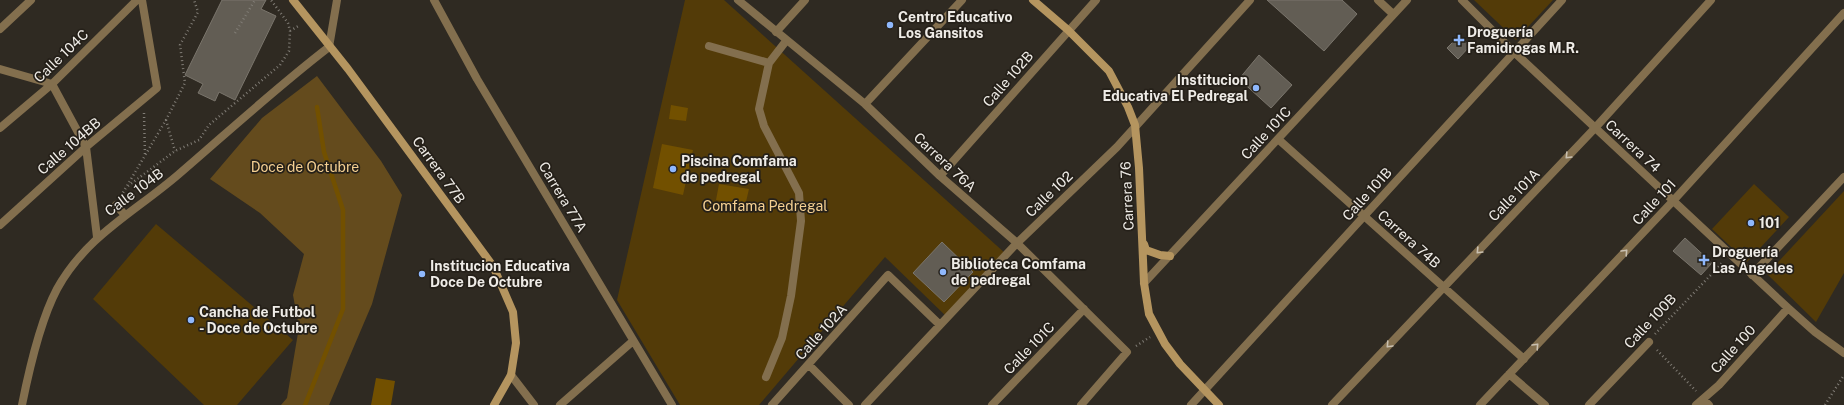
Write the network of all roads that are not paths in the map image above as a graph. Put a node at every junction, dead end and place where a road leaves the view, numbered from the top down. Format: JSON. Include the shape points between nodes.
{"nodes":[{"id":1,"x":31,"y":0,"type":"edge"},
{"id":2,"x":137,"y":0,"type":"edge"},
{"id":3,"x":142,"y":0,"type":"edge"},
{"id":4,"x":293,"y":0,"type":"edge"},
{"id":5,"x":337,"y":0,"type":"edge"},
{"id":6,"x":434,"y":0,"type":"edge"},
{"id":7,"x":738,"y":0,"type":"edge"},
{"id":8,"x":805,"y":0,"type":"edge"},
{"id":9,"x":962,"y":0,"type":"edge"},
{"id":10,"x":1032,"y":0,"type":"edge"},
{"id":11,"x":1096,"y":0,"type":"edge"},
{"id":12,"x":1250,"y":0,"type":"edge"},
{"id":13,"x":1378,"y":0,"type":"edge"},
{"id":14,"x":1407,"y":0,"type":"edge"},
{"id":15,"x":1462,"y":0,"type":"edge"},
{"id":16,"x":1562,"y":0,"type":"edge"},
{"id":17,"x":1711,"y":0,"type":"edge"},
{"id":18,"x":1844,"y":13,"type":"edge"},
{"id":19,"x":1393,"y":14,"type":"junction"},
{"id":20,"x":0,"y":20,"type":"edge"},
{"id":21,"x":9,"y":22,"type":"junction"},
{"id":22,"x":0,"y":30,"type":"edge"},
{"id":23,"x":1068,"y":30,"type":"junction"},
{"id":24,"x":776,"y":32,"type":"junction"},
{"id":25,"x":786,"y":41,"type":"junction"},
{"id":26,"x":709,"y":46,"type":"dead end"},
{"id":27,"x":329,"y":47,"type":"junction"},
{"id":28,"x":1514,"y":52,"type":"junction"},
{"id":29,"x":769,"y":64,"type":"junction"},
{"id":30,"x":0,"y":69,"type":"edge"},
{"id":31,"x":52,"y":84,"type":"junction"},
{"id":32,"x":865,"y":104,"type":"junction"},
{"id":33,"x":1135,"y":125,"type":"junction"},
{"id":34,"x":0,"y":128,"type":"edge"},
{"id":35,"x":1595,"y":128,"type":"junction"},
{"id":36,"x":1278,"y":139,"type":"junction"},
{"id":37,"x":86,"y":147,"type":"junction"},
{"id":38,"x":940,"y":176,"type":"junction"},
{"id":39,"x":1844,"y":177,"type":"edge"},
{"id":40,"x":1673,"y":201,"type":"junction"},
{"id":41,"x":116,"y":205,"type":"road end"},
{"id":42,"x":126,"y":215,"type":"junction"},
{"id":43,"x":1364,"y":216,"type":"junction"},
{"id":44,"x":0,"y":225,"type":"edge"},
{"id":45,"x":97,"y":237,"type":"junction"},
{"id":46,"x":1143,"y":240,"type":"junction"},
{"id":47,"x":1017,"y":243,"type":"junction"},
{"id":48,"x":1170,"y":256,"type":"junction"},
{"id":49,"x":1752,"y":275,"type":"junction"},
{"id":50,"x":1144,"y":283,"type":"junction"},
{"id":51,"x":1444,"y":287,"type":"junction"},
{"id":52,"x":1788,"y":308,"type":"junction"},
{"id":53,"x":1084,"y":309,"type":"junction"},
{"id":54,"x":940,"y":325,"type":"junction"},
{"id":55,"x":633,"y":341,"type":"junction"},
{"id":56,"x":1649,"y":342,"type":"road end"},
{"id":57,"x":1844,"y":353,"type":"edge"},
{"id":58,"x":1524,"y":359,"type":"junction"},
{"id":59,"x":809,"y":365,"type":"junction"},
{"id":60,"x":1509,"y":374,"type":"junction"},
{"id":61,"x":511,"y":375,"type":"junction"},
{"id":62,"x":766,"y":377,"type":"dead end"},
{"id":63,"x":1204,"y":391,"type":"junction"},
{"id":64,"x":1703,"y":399,"type":"junction"},
{"id":65,"x":22,"y":405,"type":"edge"},
{"id":66,"x":494,"y":405,"type":"edge"},
{"id":67,"x":534,"y":405,"type":"edge"},
{"id":68,"x":560,"y":405,"type":"edge"},
{"id":69,"x":672,"y":405,"type":"edge"},
{"id":70,"x":772,"y":405,"type":"edge"},
{"id":71,"x":849,"y":405,"type":"edge"},
{"id":72,"x":865,"y":405,"type":"edge"},
{"id":73,"x":992,"y":405,"type":"edge"},
{"id":74,"x":1081,"y":405,"type":"edge"},
{"id":75,"x":1191,"y":405,"type":"edge"},
{"id":76,"x":1219,"y":405,"type":"edge"},
{"id":77,"x":1332,"y":405,"type":"edge"},
{"id":78,"x":1480,"y":405,"type":"edge"},
{"id":79,"x":1545,"y":405,"type":"edge"},
{"id":80,"x":1588,"y":405,"type":"edge"},
{"id":81,"x":1696,"y":405,"type":"edge"},
{"id":82,"x":1710,"y":405,"type":"edge"}],
"edges":[{"from":1,"to":21,"type":"street"},
{"from":2,"to":31,"type":"street","name":"Calle 104C"},
{"from":3,"to":37,"type":"street","name":"Calle 104BB","via":[[157,88]]},
{"from":4,"to":27,"type":"street","name":"Carrera 77B"},
{"from":5,"to":27,"type":"street"},
{"from":6,"to":55,"type":"street","name":"Carrera 77A","via":[[477,80]]},
{"from":7,"to":24,"type":"street","name":"Carrera 76A"},
{"from":8,"to":24,"type":"street"},
{"from":9,"to":32,"type":"street"},
{"from":10,"to":23,"type":"street","name":"Carrera 76"},
{"from":11,"to":23,"type":"street","name":"Calle 102B"},
{"from":12,"to":33,"type":"street","name":"Calle 102","via":[[1168,93]]},
{"from":13,"to":19,"type":"street"},
{"from":14,"to":19,"type":"street","name":"Calle 101C"},
{"from":15,"to":28,"type":"street","name":"Carrera 74"},
{"from":16,"to":28,"type":"street","name":"Calle 101B"},
{"from":17,"to":35,"type":"street","name":"Calle 101A"},
{"from":18,"to":40,"type":"street","name":"Calle 101"},
{"from":19,"to":36,"type":"street","name":"Calle 101C"},
{"from":20,"to":21,"type":"street"},
{"from":21,"to":22,"type":"street"},
{"from":23,"to":33,"type":"street","name":"Carrera 76","via":[[1109,71]]},
{"from":23,"to":38,"type":"street","name":"Calle 102B"},
{"from":24,"to":25,"type":"street","name":"Carrera 76A"},
{"from":25,"to":29,"type":"street"},
{"from":25,"to":32,"type":"street","name":"Carrera 76A"},
{"from":26,"to":29,"type":"street"},
{"from":27,"to":42,"type":"street","name":"Calle 104B","via":[[289,77],[178,175]]},
{"from":27,"to":61,"type":"street","name":"Carrera 77B","via":[[348,69],[493,266],[512,312],[516,343]]},
{"from":28,"to":35,"type":"street","name":"Carrera 74"},
{"from":28,"to":43,"type":"street","name":"Calle 101B"},
{"from":29,"to":62,"type":"street","via":[[759,109],[764,126],[799,193],[801,221],[784,331]]},
{"from":30,"to":31,"type":"street"},
{"from":31,"to":34,"type":"street","name":"Calle 104C"},
{"from":31,"to":37,"type":"street"},
{"from":32,"to":38,"type":"street","name":"Carrera 76A"},
{"from":33,"to":46,"type":"street","name":"Carrera 76"},
{"from":33,"to":47,"type":"street","name":"Calle 102","via":[[1117,147]]},
{"from":35,"to":40,"type":"street","name":"Carrera 74"},
{"from":35,"to":51,"type":"street","name":"Calle 101A","one_way":true},
{"from":36,"to":43,"type":"street","name":"Carrera 74B"},
{"from":36,"to":48,"type":"street","name":"Calle 101C"},
{"from":37,"to":44,"type":"street","name":"Calle 104BB"},
{"from":37,"to":45,"type":"street"},
{"from":38,"to":47,"type":"street","name":"Carrera 76A"},
{"from":39,"to":49,"type":"street"},
{"from":40,"to":49,"type":"street","name":"Carrera 74"},
{"from":58,"to":40,"type":"street","name":"Calle 101","one_way":true},
{"from":41,"to":42,"type":"street"},
{"from":42,"to":45,"type":"street","name":"Calle 104B"},
{"from":43,"to":51,"type":"street","name":"Carrera 74B"},
{"from":43,"to":63,"type":"street","name":"Calle 101B"},
{"from":45,"to":65,"type":"street","name":"Calle 104B","via":[[75,262],[56,290],[32,360]]},
{"from":46,"to":48,"type":"street","via":[[1146,250]]},
{"from":46,"to":50,"type":"street","name":"Carrera 76"},
{"from":47,"to":53,"type":"street","name":"Carrera 76A"},
{"from":47,"to":54,"type":"street","name":"Calle 102"},
{"from":48,"to":50,"type":"street","name":"Calle 101C"},
{"from":49,"to":52,"type":"street","name":"Carrera 74"},
{"from":50,"to":63,"type":"street","name":"Carrera 76","via":[[1149,314],[1157,332]]},
{"from":51,"to":58,"type":"street","name":"Carrera 74B"},
{"from":51,"to":77,"type":"street","name":"Calle 101A","one_way":true},
{"from":52,"to":57,"type":"street","name":"Carrera 74"},
{"from":52,"to":64,"type":"street","name":"Calle 100","via":[[1719,385]]},
{"from":53,"to":73,"type":"street","name":"Calle 101C"},
{"from":53,"to":74,"type":"street","name":"Carrera 76A","via":[[1127,352]]},
{"from":54,"to":59,"type":"street","name":"Calle 102A","via":[[888,275]]},
{"from":54,"to":72,"type":"street","name":"Calle 102"},
{"from":55,"to":68,"type":"street"},
{"from":55,"to":69,"type":"street","name":"Carrera 77A"},
{"from":56,"to":80,"type":"street","name":"Calle 100B"},
{"from":58,"to":60,"type":"street","name":"Calle 101"},
{"from":59,"to":70,"type":"street","name":"Calle 102A"},
{"from":59,"to":71,"type":"street"},
{"from":60,"to":78,"type":"street","name":"Calle 101"},
{"from":60,"to":79,"type":"street"},
{"from":61,"to":66,"type":"street","name":"Carrera 77B"},
{"from":61,"to":67,"type":"street"},
{"from":63,"to":75,"type":"street","name":"Calle 101B"},
{"from":63,"to":76,"type":"street","name":"Carrera 76"},
{"from":64,"to":81,"type":"street","name":"Calle 100"},
{"from":64,"to":82,"type":"street"}]}
